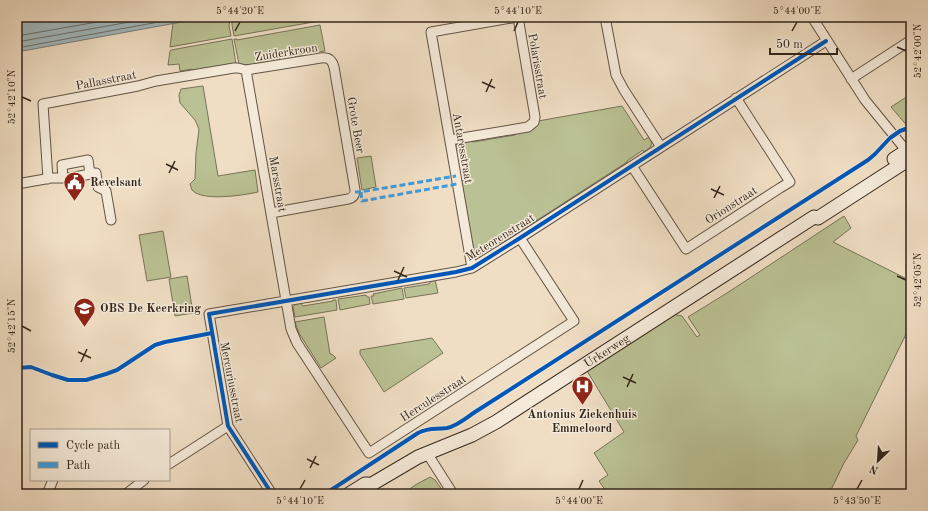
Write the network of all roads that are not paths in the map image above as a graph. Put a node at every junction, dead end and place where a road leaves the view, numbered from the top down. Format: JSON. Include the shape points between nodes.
{"nodes":[{"id":1,"x":518,"y":17,"type":"edge"},
{"id":2,"x":605,"y":17,"type":"edge"},
{"id":3,"x":812,"y":17,"type":"edge"},
{"id":4,"x":431,"y":32,"type":"joint"},
{"id":5,"x":911,"y":40,"type":"edge"},
{"id":6,"x":826,"y":41,"type":"junction"},
{"id":7,"x":329,"y":58,"type":"joint"},
{"id":8,"x":246,"y":70,"type":"junction"},
{"id":9,"x":851,"y":79,"type":"junction"},
{"id":10,"x":736,"y":98,"type":"junction"},
{"id":11,"x":450,"y":140,"type":"junction"},
{"id":12,"x":661,"y":147,"type":"junction"},
{"id":13,"x":910,"y":153,"type":"edge"},
{"id":14,"x":632,"y":166,"type":"junction"},
{"id":15,"x":90,"y":174,"type":"junction"},
{"id":16,"x":63,"y":178,"type":"junction"},
{"id":17,"x":48,"y":179,"type":"junction"},
{"id":18,"x":17,"y":184,"type":"edge"},
{"id":19,"x":271,"y":213,"type":"junction"},
{"id":20,"x":111,"y":220,"type":"dead end"},
{"id":21,"x":520,"y":238,"type":"junction"},
{"id":22,"x":472,"y":268,"type":"junction"},
{"id":23,"x":285,"y":301,"type":"junction"},
{"id":24,"x":212,"y":333,"type":"joint"},
{"id":25,"x":228,"y":426,"type":"junction"},
{"id":26,"x":427,"y":453,"type":"junction"},
{"id":27,"x":170,"y":463,"type":"edge"},
{"id":28,"x":53,"y":481,"type":"edge"},
{"id":29,"x":143,"y":481,"type":"edge"},
{"id":30,"x":372,"y":484,"type":"junction"},
{"id":31,"x":17,"y":492,"type":"edge"},
{"id":32,"x":131,"y":493,"type":"edge"},
{"id":33,"x":22,"y":494,"type":"edge"},
{"id":34,"x":47,"y":494,"type":"edge"},
{"id":35,"x":272,"y":494,"type":"edge"},
{"id":36,"x":349,"y":494,"type":"edge"},
{"id":37,"x":362,"y":494,"type":"edge"},
{"id":38,"x":453,"y":494,"type":"edge"}],
"edges":[{"from":1,"to":4,"type":"street","name":"Polarisstraat"},
{"from":1,"to":11,"type":"street","name":"Polarisstraat","via":[[535,118],[533,124]]},
{"from":2,"to":12,"type":"street","via":[[616,75]]},
{"from":3,"to":6,"type":"street"},
{"from":4,"to":11,"type":"street","name":"Antaresstraat"},
{"from":5,"to":9,"type":"street"},
{"from":6,"to":9,"type":"street"},
{"from":6,"to":10,"type":"street","name":"Meteorenstraat"},
{"from":7,"to":8,"type":"street","name":"Zuiderkroon"},
{"from":7,"to":19,"type":"street","name":"Grote Beer","via":[[334,67],[355,192],[353,197],[348,199]]},
{"from":8,"to":17,"type":"street","name":"Pallasstraat","via":[[227,69],[43,104]]},
{"from":8,"to":19,"type":"street","name":"Marsstraat"},
{"from":9,"to":13,"type":"street","name":"Urkerweg","via":[[865,100]]},
{"from":10,"to":12,"type":"street","name":"Meteorenstraat"},
{"from":10,"to":14,"type":"street","name":"Orionstraat","via":[[790,182],[686,249]]},
{"from":11,"to":22,"type":"street","name":"Antaresstraat"},
{"from":12,"to":14,"type":"street","name":"Meteorenstraat"},
{"from":13,"to":26,"type":"main road","name":"Urkerweg","via":[[822,207],[814,213],[814,217],[496,422],[472,435]]},
{"from":14,"to":21,"type":"street","name":"Meteorenstraat"},
{"from":15,"to":16,"type":"street"},
{"from":15,"to":16,"type":"street","via":[[88,160],[62,165]]},
{"from":15,"to":20,"type":"street","via":[[96,173],[98,187],[106,190]]},
{"from":16,"to":17,"type":"street"},
{"from":17,"to":18,"type":"street"},
{"from":19,"to":23,"type":"street","name":"Marsstraat"},
{"from":21,"to":22,"type":"street","name":"Meteorenstraat"},
{"from":21,"to":23,"type":"street","name":"Herculesstraat","via":[[574,321],[369,453],[295,339]]},
{"from":22,"to":23,"type":"street","name":"Meteorenstraat"},
{"from":23,"to":24,"type":"street","name":"Meteorenstraat","via":[[209,314]]},
{"from":24,"to":25,"type":"street","name":"Mercuriusstraat"},
{"from":25,"to":27,"type":"street"},
{"from":25,"to":35,"type":"street","name":"Mercuriusstraat"},
{"from":26,"to":30,"type":"main road","name":"Urkerweg"},
{"from":26,"to":38,"type":"street"},
{"from":28,"to":34,"type":"street"},
{"from":29,"to":32,"type":"street"},
{"from":30,"to":36,"type":"main road","name":"Urkerweg","via":[[365,484]]},
{"from":30,"to":37,"type":"main road","name":"Urkerweg"},
{"from":31,"to":33,"type":"street"}]}
